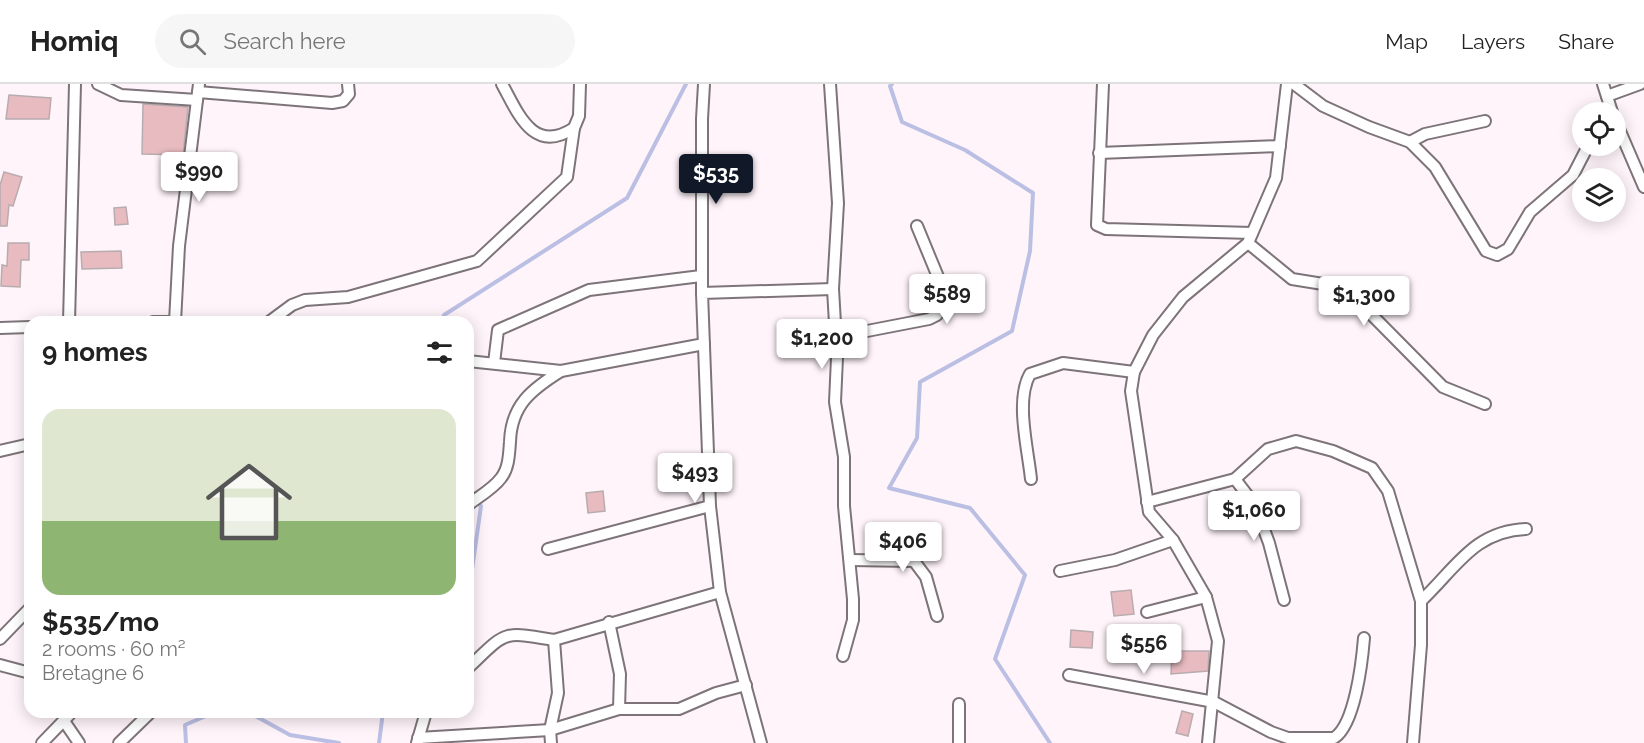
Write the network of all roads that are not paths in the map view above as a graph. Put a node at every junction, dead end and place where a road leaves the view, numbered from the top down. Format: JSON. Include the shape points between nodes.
{"nodes":[{"id":1,"x":75,"y":84,"type":"edge"},
{"id":2,"x":98,"y":84,"type":"edge"},
{"id":3,"x":348,"y":84,"type":"edge"},
{"id":4,"x":502,"y":84,"type":"edge"},
{"id":5,"x":580,"y":84,"type":"edge"},
{"id":6,"x":704,"y":84,"type":"edge"},
{"id":7,"x":830,"y":84,"type":"edge"},
{"id":8,"x":1102,"y":84,"type":"edge"},
{"id":9,"x":1287,"y":84,"type":"edge"},
{"id":10,"x":1294,"y":84,"type":"edge"},
{"id":11,"x":1603,"y":84,"type":"edge"},
{"id":12,"x":1640,"y":84,"type":"edge"},
{"id":13,"x":198,"y":92,"type":"edge"},
{"id":14,"x":1607,"y":96,"type":"junction"},
{"id":15,"x":1609,"y":102,"type":"edge"},
{"id":16,"x":1485,"y":121,"type":"dead end"},
{"id":17,"x":574,"y":128,"type":"junction"},
{"id":18,"x":1410,"y":142,"type":"junction"},
{"id":19,"x":1626,"y":145,"type":"edge"},
{"id":20,"x":1280,"y":146,"type":"junction"},
{"id":21,"x":1099,"y":153,"type":"junction"},
{"id":22,"x":1583,"y":156,"type":"edge"},
{"id":23,"x":1644,"y":187,"type":"edge"},
{"id":24,"x":916,"y":226,"type":"dead end"},
{"id":25,"x":1250,"y":238,"type":"junction"},
{"id":26,"x":701,"y":276,"type":"junction"},
{"id":27,"x":833,"y":289,"type":"junction"},
{"id":28,"x":702,"y":292,"type":"junction"},
{"id":29,"x":69,"y":316,"type":"edge"},
{"id":30,"x":176,"y":316,"type":"edge"},
{"id":31,"x":277,"y":316,"type":"edge"},
{"id":32,"x":0,"y":327,"type":"edge"},
{"id":33,"x":24,"y":327,"type":"edge"},
{"id":34,"x":836,"y":337,"type":"junction"},
{"id":35,"x":704,"y":344,"type":"junction"},
{"id":36,"x":474,"y":361,"type":"edge"},
{"id":37,"x":494,"y":363,"type":"junction"},
{"id":38,"x":561,"y":370,"type":"junction"},
{"id":39,"x":1134,"y":372,"type":"junction"},
{"id":40,"x":1485,"y":404,"type":"dead end"},
{"id":41,"x":24,"y":445,"type":"edge"},
{"id":42,"x":0,"y":451,"type":"edge"},
{"id":43,"x":1235,"y":478,"type":"junction"},
{"id":44,"x":1031,"y":479,"type":"dead end"},
{"id":45,"x":474,"y":500,"type":"edge"},
{"id":46,"x":1147,"y":502,"type":"junction"},
{"id":47,"x":710,"y":506,"type":"junction"},
{"id":48,"x":1526,"y":529,"type":"dead end"},
{"id":49,"x":1173,"y":540,"type":"junction"},
{"id":50,"x":548,"y":549,"type":"dead end"},
{"id":51,"x":850,"y":560,"type":"junction"},
{"id":52,"x":1060,"y":571,"type":"dead end"},
{"id":53,"x":720,"y":592,"type":"junction"},
{"id":54,"x":1206,"y":597,"type":"junction"},
{"id":55,"x":1284,"y":600,"type":"dead end"},
{"id":56,"x":1421,"y":601,"type":"junction"},
{"id":57,"x":1148,"y":612,"type":"dead end"},
{"id":58,"x":24,"y":614,"type":"edge"},
{"id":59,"x":937,"y":616,"type":"dead end"},
{"id":60,"x":609,"y":622,"type":"junction"},
{"id":61,"x":1364,"y":638,"type":"dead end"},
{"id":62,"x":0,"y":639,"type":"edge"},
{"id":63,"x":554,"y":640,"type":"junction"},
{"id":64,"x":843,"y":656,"type":"dead end"},
{"id":65,"x":474,"y":662,"type":"edge"},
{"id":66,"x":0,"y":665,"type":"edge"},
{"id":67,"x":24,"y":671,"type":"edge"},
{"id":68,"x":1069,"y":675,"type":"dead end"},
{"id":69,"x":746,"y":684,"type":"junction"},
{"id":70,"x":1214,"y":702,"type":"junction"},
{"id":71,"x":959,"y":704,"type":"dead end"},
{"id":72,"x":619,"y":709,"type":"junction"},
{"id":73,"x":67,"y":718,"type":"edge"},
{"id":74,"x":68,"y":718,"type":"edge"},
{"id":75,"x":145,"y":718,"type":"edge"},
{"id":76,"x":424,"y":718,"type":"edge"},
{"id":77,"x":550,"y":730,"type":"junction"},
{"id":78,"x":418,"y":740,"type":"edge"},
{"id":79,"x":1288,"y":740,"type":"edge"},
{"id":80,"x":42,"y":743,"type":"edge"},
{"id":81,"x":79,"y":743,"type":"edge"},
{"id":82,"x":119,"y":743,"type":"edge"},
{"id":83,"x":551,"y":743,"type":"edge"},
{"id":84,"x":761,"y":743,"type":"edge"},
{"id":85,"x":959,"y":743,"type":"edge"},
{"id":86,"x":1208,"y":743,"type":"edge"},
{"id":87,"x":1413,"y":743,"type":"edge"}],
"edges":[{"from":1,"to":29,"type":"street"},
{"from":2,"to":13,"type":"street","via":[[121,95]]},
{"from":3,"to":13,"type":"street","via":[[349,94],[343,101],[332,103]]},
{"from":4,"to":17,"type":"street","via":[[533,132],[554,136]]},
{"from":5,"to":17,"type":"street","via":[[579,116]]},
{"from":6,"to":26,"type":"street"},
{"from":7,"to":27,"type":"street","via":[[838,203]]},
{"from":8,"to":21,"type":"street"},
{"from":9,"to":20,"type":"street"},
{"from":10,"to":18,"type":"street","via":[[1323,106]]},
{"from":11,"to":14,"type":"street"},
{"from":12,"to":14,"type":"street"},
{"from":13,"to":30,"type":"street","via":[[179,246]]},
{"from":14,"to":15,"type":"street"},
{"from":16,"to":18,"type":"street","via":[[1425,134]]},
{"from":17,"to":31,"type":"street","via":[[567,177],[477,261],[348,297],[305,300]]},
{"from":18,"to":22,"type":"street","via":[[1435,167],[1486,250],[1497,255],[1508,249],[1530,212],[1573,175]]},
{"from":19,"to":23,"type":"street"},
{"from":20,"to":21,"type":"street"},
{"from":20,"to":25,"type":"street","via":[[1276,178]]},
{"from":21,"to":25,"type":"street","via":[[1095,220],[1100,227]]},
{"from":24,"to":34,"type":"street","via":[[943,289],[937,315]]},
{"from":25,"to":39,"type":"street","via":[[1184,297],[1153,335]]},
{"from":25,"to":40,"type":"street","via":[[1292,279],[1342,290],[1362,305],[1443,387]]},
{"from":26,"to":28,"type":"street"},
{"from":26,"to":37,"type":"street","via":[[589,290],[498,330]]},
{"from":27,"to":28,"type":"street"},
{"from":27,"to":34,"type":"street"},
{"from":28,"to":35,"type":"street"},
{"from":32,"to":33,"type":"street"},
{"from":34,"to":51,"type":"street","via":[[835,402],[844,458]]},
{"from":35,"to":38,"type":"street"},
{"from":35,"to":47,"type":"street"},
{"from":36,"to":37,"type":"street"},
{"from":37,"to":38,"type":"street"},
{"from":38,"to":45,"type":"street","via":[[521,401],[513,416],[509,456],[501,479]]},
{"from":39,"to":44,"type":"street","via":[[1063,363],[1030,374],[1023,386],[1023,406]]},
{"from":39,"to":46,"type":"street","via":[[1131,392]]},
{"from":41,"to":42,"type":"street"},
{"from":43,"to":46,"type":"street"},
{"from":43,"to":55,"type":"street","via":[[1254,505]]},
{"from":43,"to":56,"type":"street","via":[[1268,449],[1296,441],[1372,468],[1388,491]]},
{"from":46,"to":49,"type":"street","via":[[1149,512]]},
{"from":47,"to":50,"type":"street"},
{"from":47,"to":53,"type":"street"},
{"from":48,"to":56,"type":"street","via":[[1505,530],[1485,538]]},
{"from":49,"to":52,"type":"street","via":[[1101,564]]},
{"from":49,"to":54,"type":"street"},
{"from":51,"to":59,"type":"street","via":[[914,561],[926,577]]},
{"from":51,"to":64,"type":"street","via":[[853,620]]},
{"from":53,"to":60,"type":"street"},
{"from":53,"to":69,"type":"street"},
{"from":54,"to":57,"type":"street"},
{"from":54,"to":70,"type":"street","via":[[1218,641]]},
{"from":56,"to":87,"type":"street"},
{"from":58,"to":62,"type":"street"},
{"from":60,"to":63,"type":"street"},
{"from":60,"to":72,"type":"street","via":[[620,674]]},
{"from":61,"to":79,"type":"street","via":[[1362,665],[1341,734],[1334,738]]},
{"from":63,"to":65,"type":"street","via":[[518,634],[502,636]]},
{"from":63,"to":77,"type":"street","via":[[558,693]]},
{"from":66,"to":67,"type":"street"},
{"from":68,"to":70,"type":"street"},
{"from":69,"to":72,"type":"street","via":[[680,709]]},
{"from":69,"to":84,"type":"street"},
{"from":70,"to":79,"type":"street"},
{"from":70,"to":86,"type":"street"},
{"from":71,"to":85,"type":"street"},
{"from":72,"to":77,"type":"street"},
{"from":73,"to":80,"type":"street"},
{"from":74,"to":81,"type":"street"},
{"from":75,"to":82,"type":"street"},
{"from":76,"to":78,"type":"street"},
{"from":77,"to":78,"type":"street"},
{"from":77,"to":83,"type":"street"}]}
